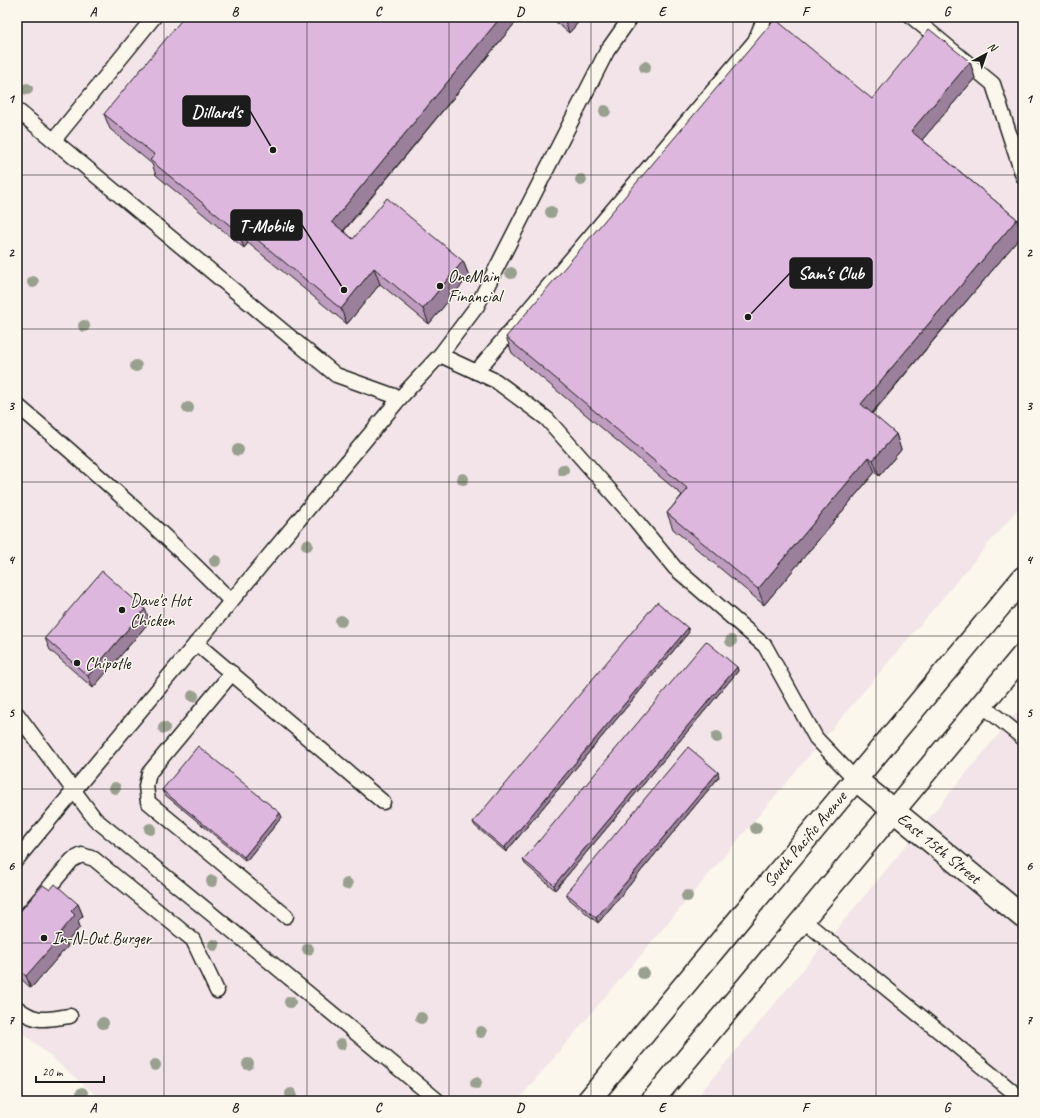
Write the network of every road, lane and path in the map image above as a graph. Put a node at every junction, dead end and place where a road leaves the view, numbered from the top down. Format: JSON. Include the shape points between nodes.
{"nodes":[{"id":1,"x":154,"y":17,"type":"edge"},
{"id":2,"x":631,"y":17,"type":"edge"},
{"id":3,"x":764,"y":17,"type":"edge"},
{"id":4,"x":912,"y":17,"type":"edge"},
{"id":5,"x":17,"y":110,"type":"edge"},
{"id":6,"x":54,"y":140,"type":"junction"},
{"id":7,"x":1023,"y":176,"type":"edge"},
{"id":8,"x":440,"y":355,"type":"junction"},
{"id":9,"x":476,"y":372,"type":"junction"},
{"id":10,"x":400,"y":398,"type":"junction"},
{"id":11,"x":17,"y":405,"type":"edge"},
{"id":12,"x":1023,"y":578,"type":"edge"},
{"id":13,"x":231,"y":601,"type":"junction"},
{"id":14,"x":196,"y":643,"type":"junction"},
{"id":15,"x":1023,"y":655,"type":"edge"},
{"id":16,"x":232,"y":673,"type":"junction"},
{"id":17,"x":982,"y":705,"type":"junction"},
{"id":18,"x":17,"y":714,"type":"edge"},
{"id":19,"x":1023,"y":738,"type":"edge"},
{"id":20,"x":855,"y":779,"type":"junction"},
{"id":21,"x":73,"y":791,"type":"junction"},
{"id":22,"x":383,"y":802,"type":"dead end"},
{"id":23,"x":894,"y":811,"type":"junction"},
{"id":24,"x":17,"y":859,"type":"edge"},
{"id":25,"x":286,"y":916,"type":"dead end"},
{"id":26,"x":1023,"y":917,"type":"edge"},
{"id":27,"x":804,"y":920,"type":"junction"},
{"id":28,"x":17,"y":926,"type":"edge"},
{"id":29,"x":217,"y":991,"type":"dead end"},
{"id":30,"x":17,"y":1008,"type":"edge"},
{"id":31,"x":70,"y":1016,"type":"dead end"},
{"id":32,"x":1023,"y":1100,"type":"edge"},
{"id":33,"x":438,"y":1101,"type":"edge"},
{"id":34,"x":588,"y":1101,"type":"edge"},
{"id":35,"x":652,"y":1101,"type":"edge"}],
"edges":[{"from":1,"to":6,"type":"lane"},
{"from":2,"to":8,"type":"lane","via":[[608,50],[477,306]]},
{"from":3,"to":9,"type":"lane","via":[[754,41]]},
{"from":4,"to":7,"type":"lane","via":[[993,84]]},
{"from":5,"to":6,"type":"lane"},
{"from":6,"to":10,"type":"lane","via":[[336,375]]},
{"from":8,"to":9,"type":"lane"},
{"from":8,"to":10,"type":"lane"},
{"from":9,"to":20,"type":"lane","via":[[496,381],[547,419],[675,568],[765,646],[816,738]]},
{"from":10,"to":13,"type":"lane"},
{"from":11,"to":13,"type":"lane","via":[[186,555]]},
{"from":12,"to":20,"type":"street","name":"South Pacific Avenue"},
{"from":13,"to":14,"type":"lane"},
{"from":14,"to":16,"type":"lane"},
{"from":14,"to":21,"type":"lane"},
{"from":15,"to":17,"type":"street"},
{"from":16,"to":22,"type":"lane"},
{"from":16,"to":25,"type":"lane","via":[[149,773],[146,786],[148,802]]},
{"from":17,"to":19,"type":"lane"},
{"from":17,"to":23,"type":"street"},
{"from":18,"to":21,"type":"lane"},
{"from":20,"to":23,"type":"street","name":"East 15th Street"},
{"from":20,"to":34,"type":"street","name":"South Pacific Avenue"},
{"from":21,"to":24,"type":"lane"},
{"from":21,"to":33,"type":"lane","via":[[95,820]]},
{"from":23,"to":26,"type":"street","name":"East 15th Street"},
{"from":23,"to":27,"type":"street"},
{"from":27,"to":32,"type":"lane"},
{"from":27,"to":35,"type":"street"},
{"from":28,"to":29,"type":"lane","via":[[72,860],[82,855],[94,859],[193,940]]},
{"from":30,"to":31,"type":"lane","via":[[24,1014],[40,1020]]}]}
